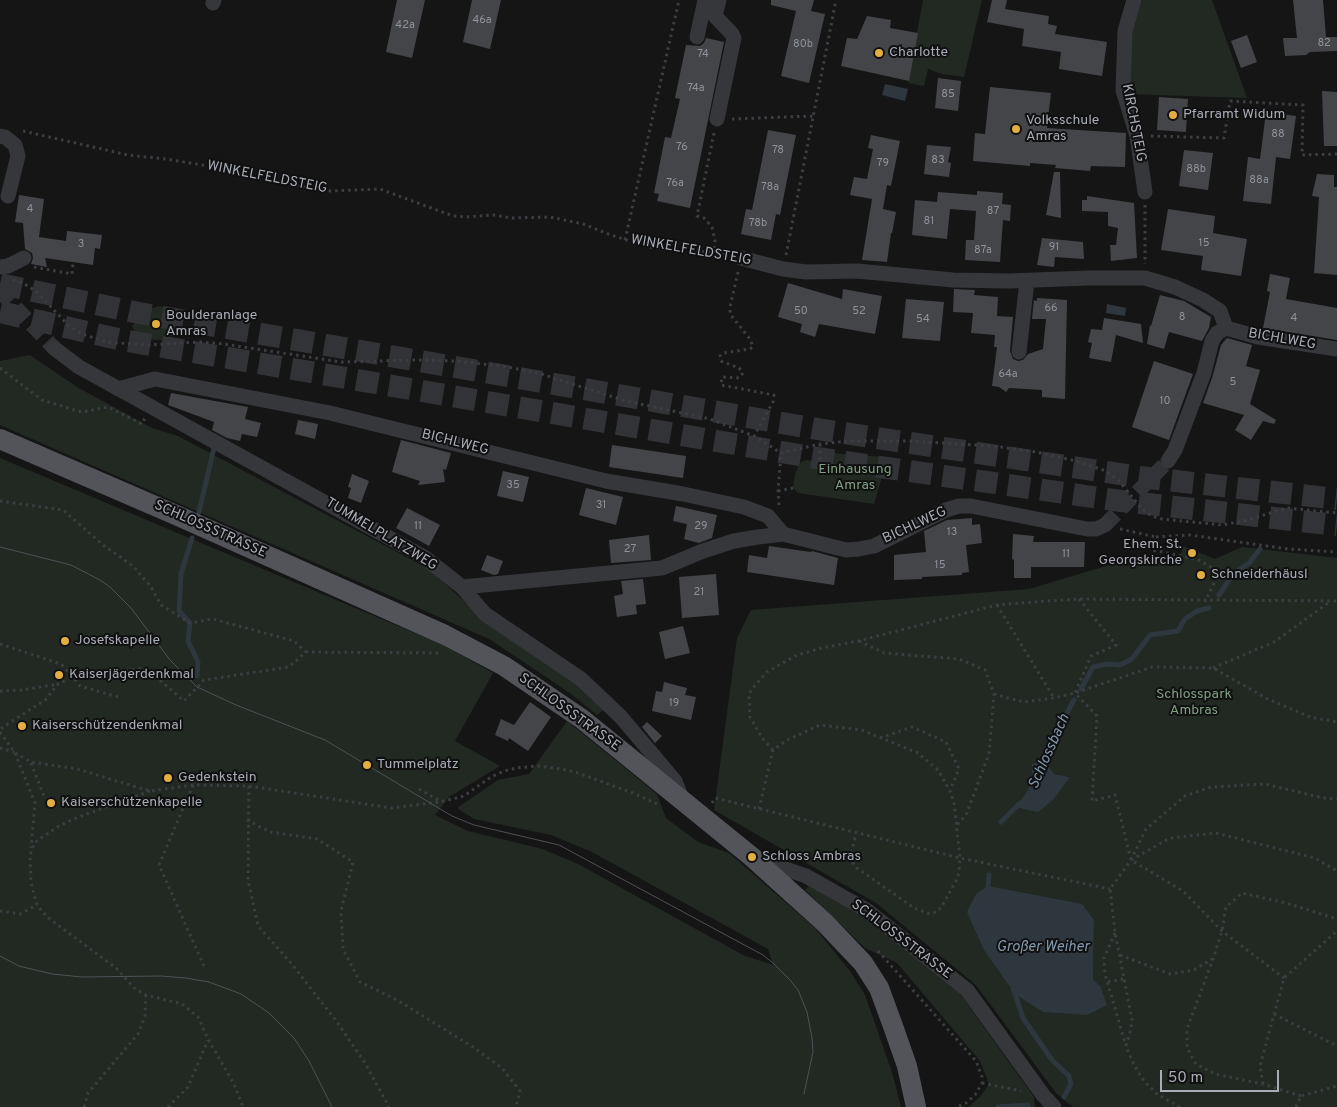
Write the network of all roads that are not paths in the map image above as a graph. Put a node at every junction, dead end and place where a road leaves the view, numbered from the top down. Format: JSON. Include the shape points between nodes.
{"nodes":[{"id":1,"x":705,"y":0,"type":"edge"},
{"id":2,"x":719,"y":0,"type":"edge"},
{"id":3,"x":1134,"y":0,"type":"edge"},
{"id":4,"x":697,"y":36,"type":"dead end"},
{"id":5,"x":717,"y":119,"type":"road end"},
{"id":6,"x":0,"y":136,"type":"edge"},
{"id":7,"x":1145,"y":192,"type":"road end"},
{"id":8,"x":8,"y":196,"type":"dead end"},
{"id":9,"x":741,"y":258,"type":"road end"},
{"id":10,"x":20,"y":260,"type":"road end"},
{"id":11,"x":4,"y":273,"type":"edge"},
{"id":12,"x":1027,"y":281,"type":"junction"},
{"id":13,"x":1226,"y":328,"type":"junction"},
{"id":14,"x":54,"y":348,"type":"tunnel mouth"},
{"id":15,"x":1337,"y":349,"type":"edge"},
{"id":16,"x":1019,"y":352,"type":"dead end"},
{"id":17,"x":118,"y":389,"type":"junction"},
{"id":18,"x":0,"y":439,"type":"edge"},
{"id":19,"x":1168,"y":461,"type":"tunnel mouth"},
{"id":20,"x":1105,"y":525,"type":"tunnel mouth"},
{"id":21,"x":783,"y":534,"type":"junction"},
{"id":22,"x":462,"y":587,"type":"junction"},
{"id":23,"x":673,"y":804,"type":"junction"},
{"id":24,"x":752,"y":857,"type":"junction"},
{"id":25,"x":916,"y":1107,"type":"edge"},
{"id":26,"x":1054,"y":1107,"type":"edge"}],
"edges":[{"from":1,"to":4,"type":"street"},
{"from":2,"to":5,"type":"street","via":[[715,16],[734,38]]},
{"from":3,"to":7,"type":"street","name":"KIRCHSTEIG","via":[[1125,31],[1123,90],[1137,136]]},
{"from":6,"to":8,"type":"street","via":[[15,145],[18,156]]},
{"from":9,"to":12,"type":"street","name":"WINKELFELDSTEIG","via":[[783,269],[824,273],[857,271],[953,280]]},
{"from":10,"to":11,"type":"street","via":[[8,266]]},
{"from":12,"to":13,"type":"street","name":"WINKELFELDSTEIG","via":[[1145,278],[1186,292],[1220,311]]},
{"from":12,"to":16,"type":"street"},
{"from":13,"to":15,"type":"street","name":"BICHLWEG","via":[[1258,337]]},
{"from":13,"to":19,"type":"street","via":[[1217,332],[1212,341],[1204,373]]},
{"from":14,"to":17,"type":"street","name":"TUMMELPLATZWEG","via":[[79,367]]},
{"from":17,"to":21,"type":"street","name":"BICHLWEG","via":[[155,379],[330,412],[606,481],[744,507],[762,513]]},
{"from":17,"to":22,"type":"street","name":"TUMMELPLATZWEG","via":[[424,558]]},
{"from":18,"to":23,"type":"main road","name":"SCHLOSSSTRASSE","via":[[482,653],[582,719]]},
{"from":20,"to":21,"type":"street","name":"BICHLWEG","via":[[1087,528],[959,506],[874,546],[860,549],[846,550]]},
{"from":21,"to":22,"type":"street","name":"BICHLWEG","via":[[734,541],[662,568]]},
{"from":22,"to":23,"type":"street","name":"TUMMELPLATZWEG","via":[[485,614],[581,679],[621,718],[675,780]]},
{"from":23,"to":24,"type":"main road","name":"SCHLOSSSTRASSE","via":[[703,818]]},
{"from":24,"to":25,"type":"main road","via":[[825,923],[874,979],[893,1026]]},
{"from":24,"to":26,"type":"street","name":"SCHLOSSSTRASSE","via":[[806,876],[868,911],[967,990]]}]}
